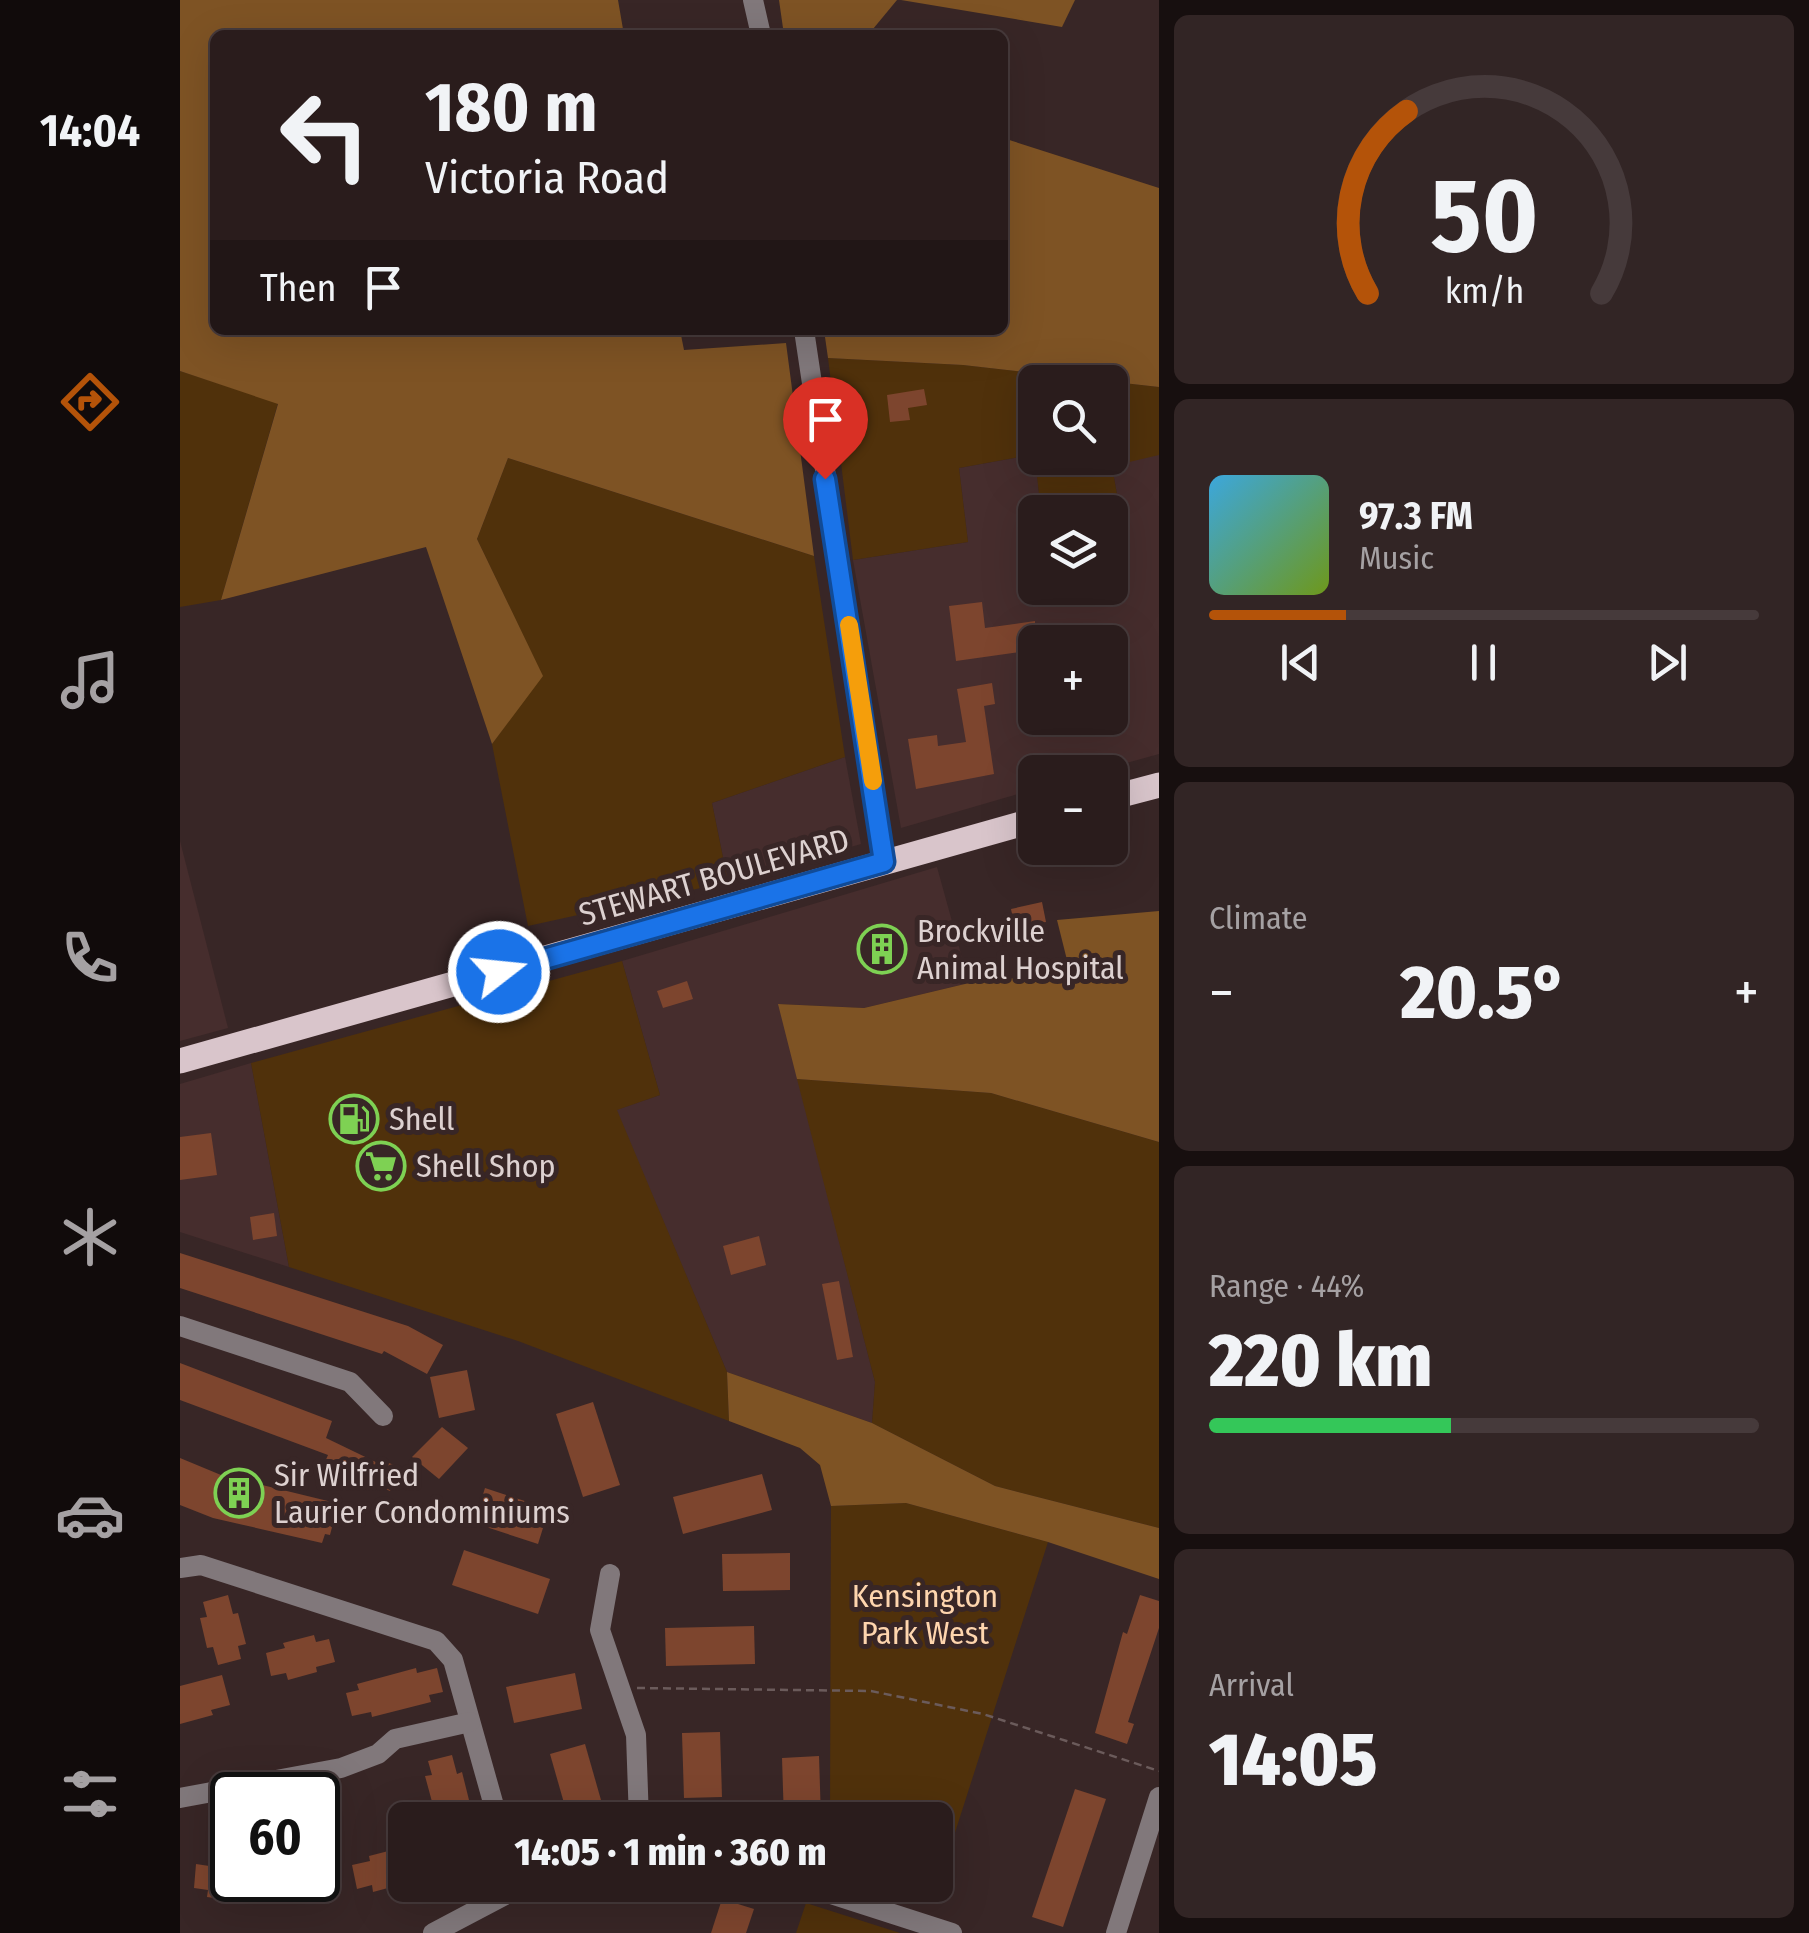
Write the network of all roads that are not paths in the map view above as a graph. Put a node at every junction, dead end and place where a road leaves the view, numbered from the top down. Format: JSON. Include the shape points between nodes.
{"nodes":[{"id":1,"x":753,"y":0,"type":"edge"},
{"id":2,"x":760,"y":30,"type":"edge"},
{"id":3,"x":805,"y":335,"type":"edge"},
{"id":4,"x":1159,"y":785,"type":"edge"},
{"id":5,"x":1128,"y":793,"type":"edge"},
{"id":6,"x":1018,"y":825,"type":"edge"},
{"id":7,"x":884,"y":862,"type":"junction"},
{"id":8,"x":180,"y":1061,"type":"edge"},
{"id":9,"x":180,"y":1326,"type":"edge"},
{"id":10,"x":383,"y":1416,"type":"dead end"},
{"id":11,"x":180,"y":1568,"type":"edge"},
{"id":12,"x":610,"y":1574,"type":"dead end"},
{"id":13,"x":470,"y":1722,"type":"junction"},
{"id":14,"x":1159,"y":1797,"type":"edge"},
{"id":15,"x":180,"y":1798,"type":"edge"},
{"id":16,"x":493,"y":1802,"type":"edge"},
{"id":17,"x":638,"y":1802,"type":"edge"},
{"id":18,"x":490,"y":1902,"type":"edge"},
{"id":19,"x":856,"y":1902,"type":"edge"},
{"id":20,"x":433,"y":1933,"type":"edge"},
{"id":21,"x":952,"y":1933,"type":"edge"},
{"id":22,"x":1116,"y":1933,"type":"edge"}],
"edges":[{"from":1,"to":2,"type":"street"},
{"from":3,"to":7,"type":"street"},
{"from":4,"to":5,"type":"main road"},
{"from":6,"to":7,"type":"main road","name":"STEWART BOULEVARD"},
{"from":7,"to":8,"type":"main road","name":"STEWART BOULEVARD"},
{"from":9,"to":10,"type":"street","via":[[350,1382]]},
{"from":11,"to":13,"type":"street","via":[[201,1564],[436,1641],[452,1660]]},
{"from":12,"to":17,"type":"street","via":[[600,1630],[636,1736]]},
{"from":13,"to":15,"type":"street","via":[[395,1739],[378,1754],[341,1768]]},
{"from":13,"to":16,"type":"street"},
{"from":14,"to":22,"type":"street"},
{"from":18,"to":20,"type":"street"},
{"from":19,"to":21,"type":"street"}]}
